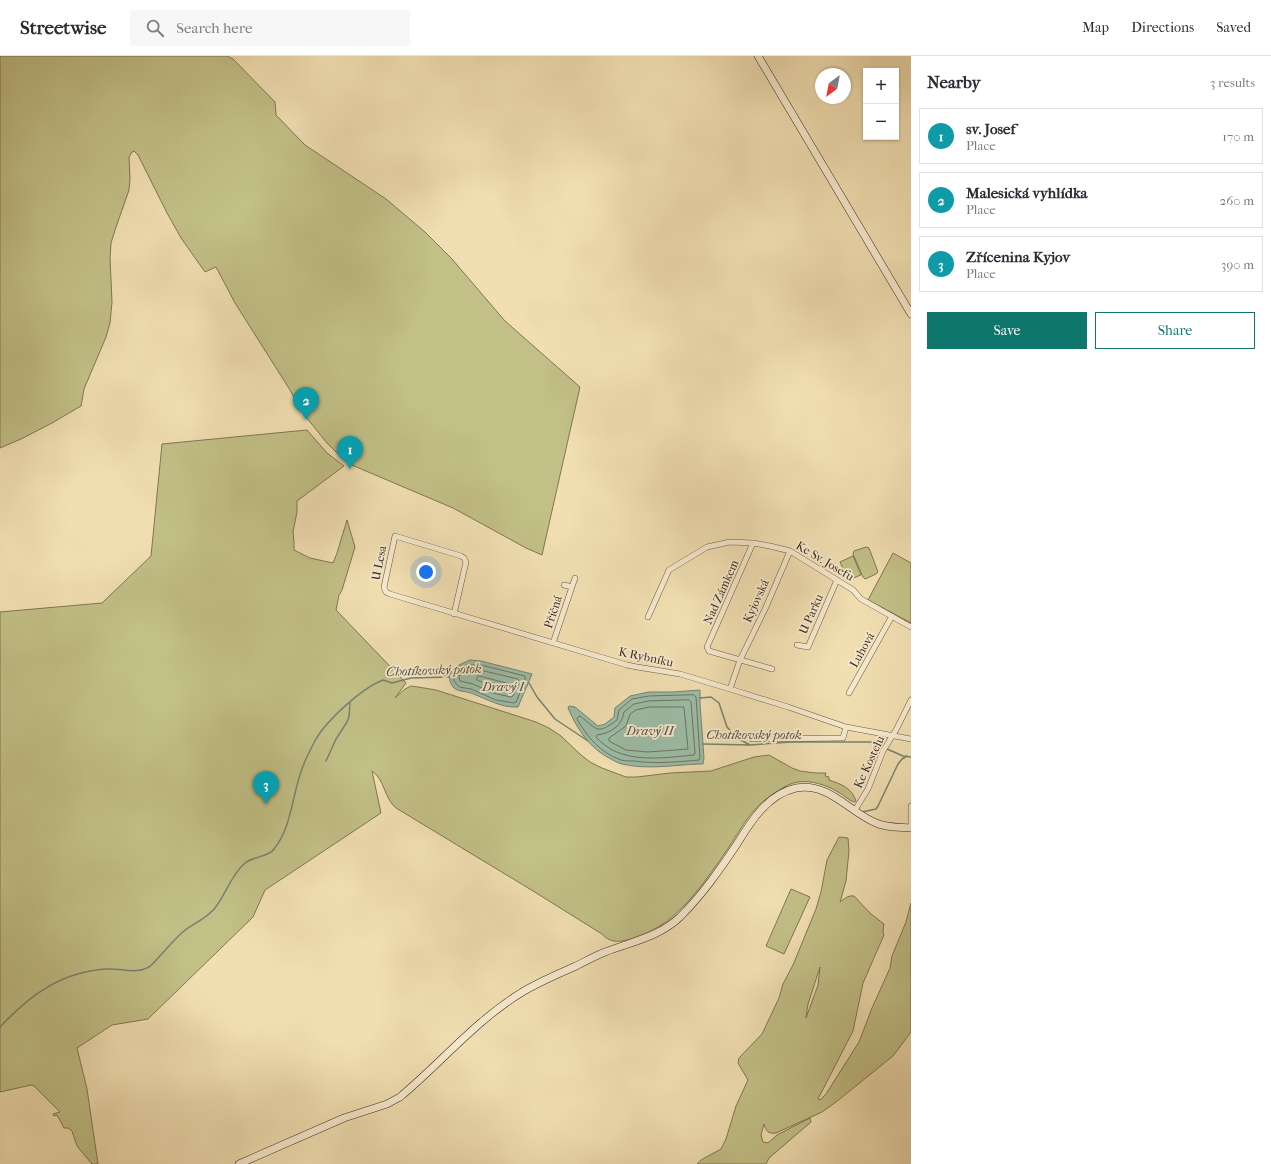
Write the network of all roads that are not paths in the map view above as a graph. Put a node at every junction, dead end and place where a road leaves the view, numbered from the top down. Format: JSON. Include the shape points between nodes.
{"nodes":[{"id":1,"x":758,"y":56,"type":"edge"},
{"id":2,"x":911,"y":314,"type":"edge"},
{"id":3,"x":753,"y":543,"type":"junction"},
{"id":4,"x":790,"y":551,"type":"junction"},
{"id":5,"x":575,"y":578,"type":"dead end"},
{"id":6,"x":837,"y":580,"type":"junction"},
{"id":7,"x":564,"y":585,"type":"dead end"},
{"id":8,"x":572,"y":587,"type":"junction"},
{"id":9,"x":454,"y":614,"type":"junction"},
{"id":10,"x":892,"y":616,"type":"junction"},
{"id":11,"x":648,"y":617,"type":"dead end"},
{"id":12,"x":911,"y":627,"type":"edge"},
{"id":13,"x":553,"y":643,"type":"junction"},
{"id":14,"x":797,"y":646,"type":"dead end"},
{"id":15,"x":740,"y":660,"type":"junction"},
{"id":16,"x":772,"y":669,"type":"dead end"},
{"id":17,"x":730,"y":689,"type":"junction"},
{"id":18,"x":849,"y":693,"type":"dead end"},
{"id":19,"x":911,"y":700,"type":"edge"},
{"id":20,"x":846,"y":727,"type":"junction"},
{"id":21,"x":893,"y":735,"type":"junction"},
{"id":22,"x":752,"y":739,"type":"dead end"},
{"id":23,"x":911,"y":739,"type":"edge"},
{"id":24,"x":911,"y":806,"type":"edge"},
{"id":25,"x":855,"y":810,"type":"junction"},
{"id":26,"x":911,"y":816,"type":"edge"},
{"id":27,"x":911,"y":828,"type":"edge"},
{"id":28,"x":239,"y":1164,"type":"edge"}],
"edges":[{"from":1,"to":2,"type":"street"},
{"from":3,"to":4,"type":"street","name":"Ke Sv. Josefu"},
{"from":3,"to":11,"type":"street","name":"Ke Sv. Josefu","via":[[730,542],[706,547],[669,570]]},
{"from":3,"to":15,"type":"street","name":"Nad Zámkem","via":[[707,647],[708,650]]},
{"from":4,"to":6,"type":"street","name":"Ke Sv. Josefu"},
{"from":4,"to":15,"type":"street","name":"Kyjovská"},
{"from":5,"to":8,"type":"street","name":"Příčná"},
{"from":6,"to":10,"type":"street","name":"Ke Sv. Josefu","via":[[853,590],[861,599]]},
{"from":6,"to":14,"type":"street","name":"U Parku","via":[[808,647]]},
{"from":7,"to":8,"type":"street","name":"Příčná"},
{"from":8,"to":13,"type":"street","name":"Příčná"},
{"from":9,"to":9,"type":"street","name":"U Lesa","via":[[466,562],[464,558],[395,536],[384,587],[386,592]]},
{"from":9,"to":13,"type":"street","name":"K Rybníku"},
{"from":10,"to":12,"type":"street","name":"Ke Sv. Josefu"},
{"from":10,"to":18,"type":"street","name":"Luhová"},
{"from":13,"to":17,"type":"street","name":"K Rybníku","via":[[637,668],[680,674]]},
{"from":15,"to":16,"type":"street"},
{"from":15,"to":17,"type":"street","name":"Kyjovská"},
{"from":17,"to":20,"type":"street","name":"K Rybníku"},
{"from":19,"to":21,"type":"street","name":"Ke Kostelu"},
{"from":20,"to":21,"type":"street","name":"K Rybníku"},
{"from":20,"to":22,"type":"street","via":[[843,738]]},
{"from":21,"to":23,"type":"street","name":"K Rybníku"},
{"from":21,"to":25,"type":"street","name":"Ke Kostelu","via":[[883,751],[868,789]]},
{"from":24,"to":26,"type":"street"},
{"from":25,"to":27,"type":"street","via":[[880,825]]},
{"from":25,"to":28,"type":"street","via":[[820,789],[797,788],[780,795],[755,817],[710,882],[680,917],[666,928],[647,938],[576,965],[506,1002],[400,1097],[344,1118]]},
{"from":26,"to":27,"type":"street"}]}
